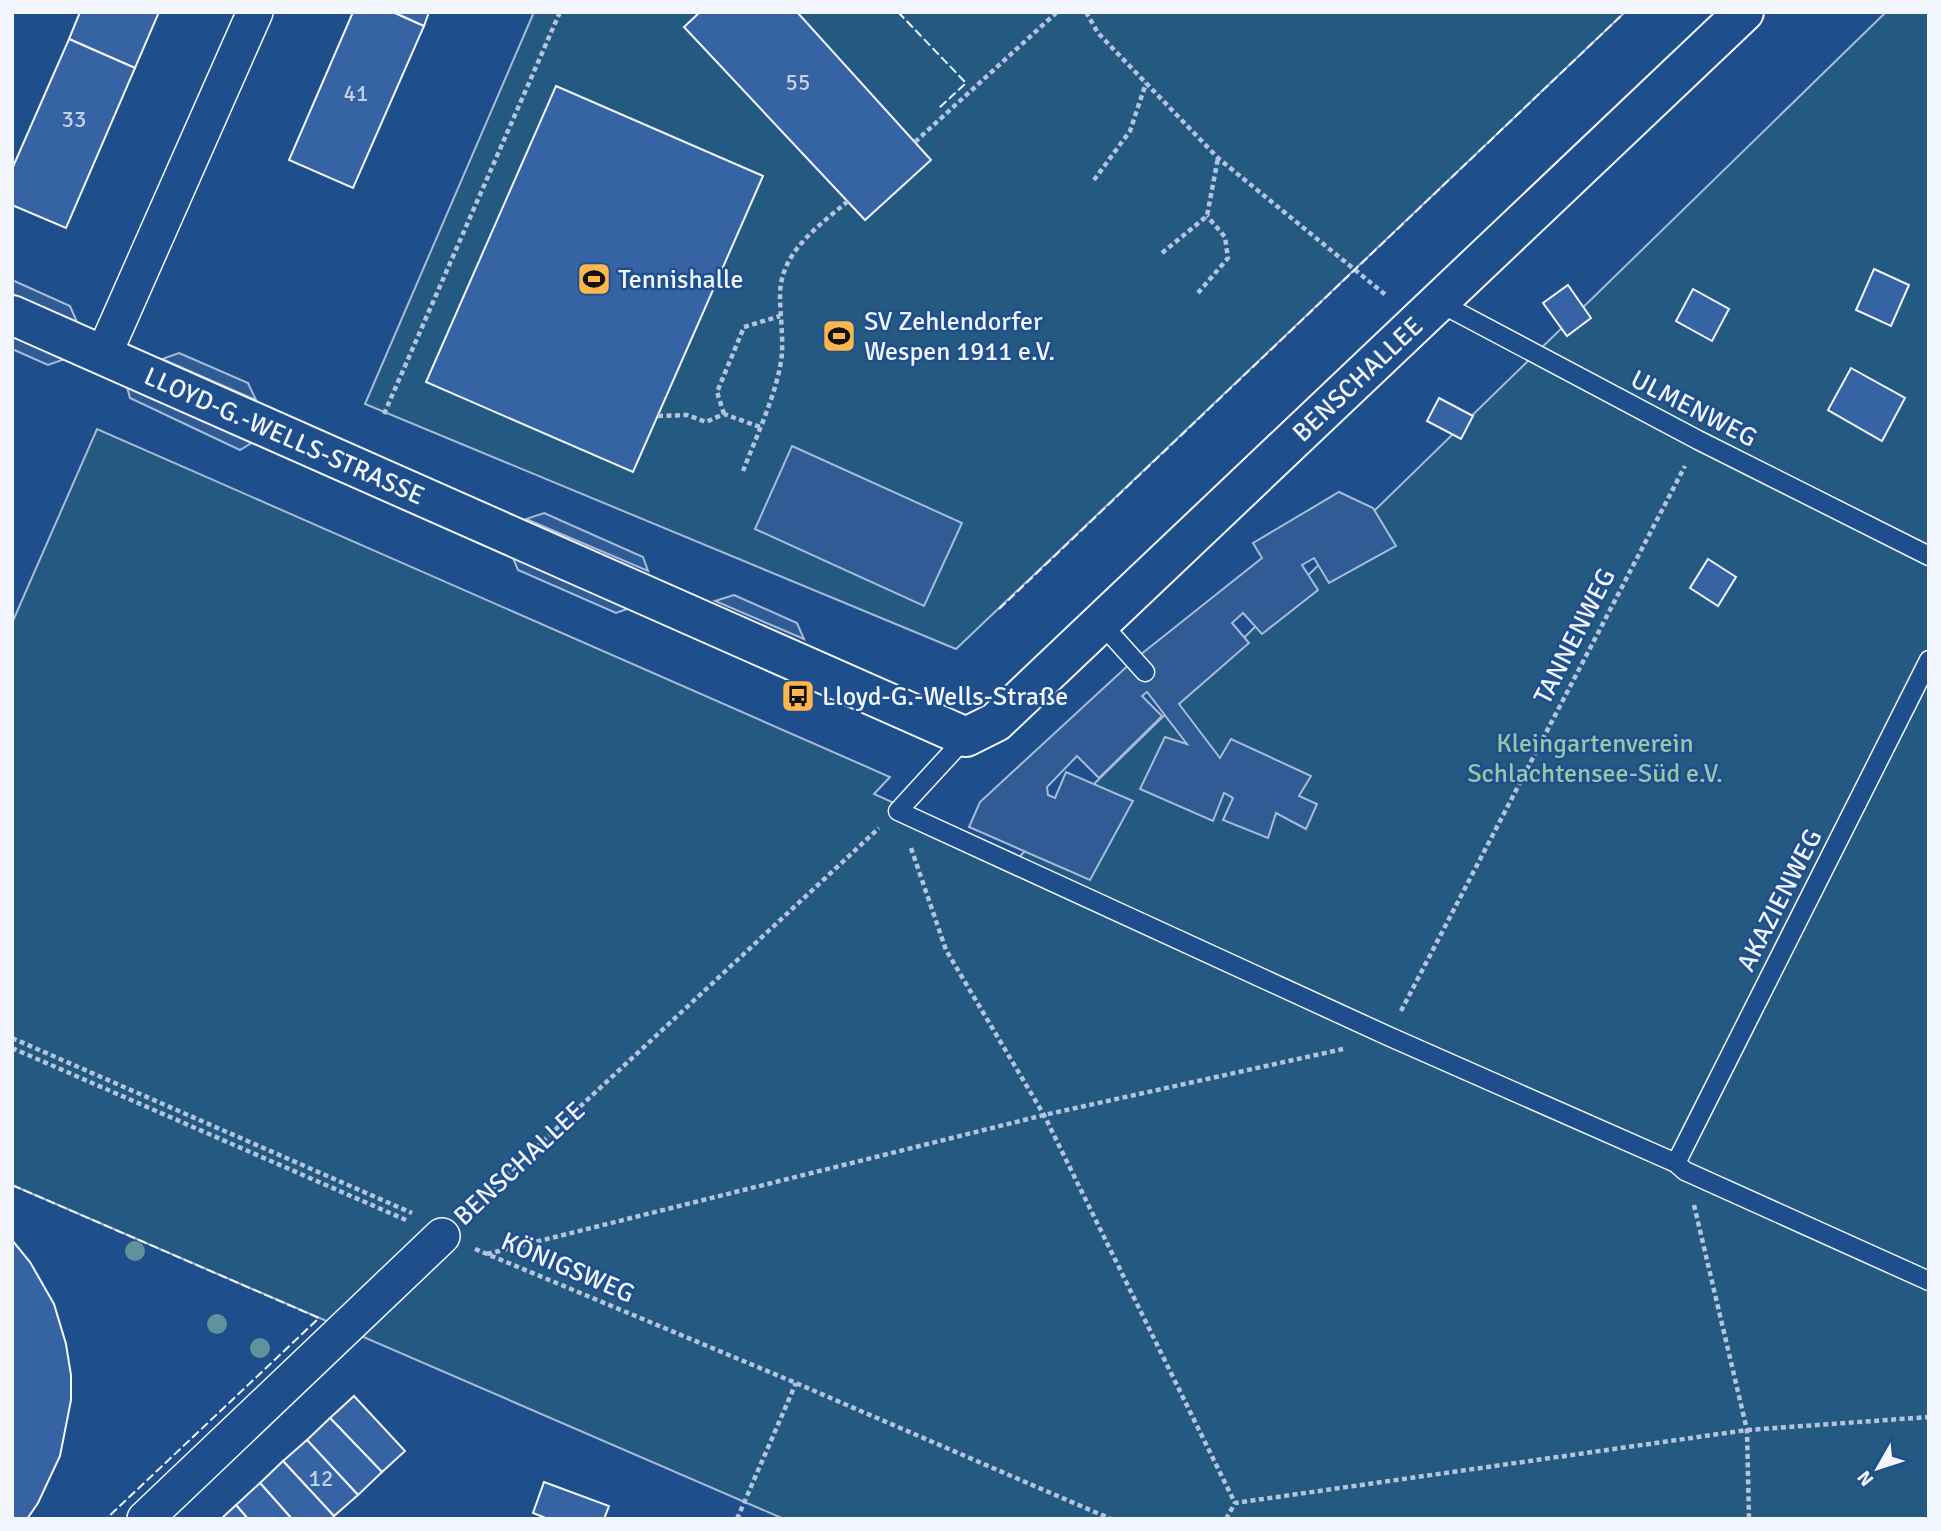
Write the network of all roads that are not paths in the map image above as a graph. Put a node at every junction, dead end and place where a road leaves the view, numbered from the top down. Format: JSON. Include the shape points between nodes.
{"nodes":[{"id":1,"x":255,"y":12,"type":"edge"},
{"id":2,"x":1744,"y":12,"type":"edge"},
{"id":3,"x":1438,"y":302,"type":"junction"},
{"id":4,"x":12,"y":315,"type":"edge"},
{"id":5,"x":103,"y":356,"type":"junction"},
{"id":6,"x":1929,"y":556,"type":"edge"},
{"id":7,"x":1100,"y":622,"type":"junction"},
{"id":8,"x":1929,"y":660,"type":"edge"},
{"id":9,"x":1145,"y":672,"type":"dead end"},
{"id":10,"x":966,"y":737,"type":"junction"},
{"id":11,"x":1681,"y":1167,"type":"junction"},
{"id":12,"x":442,"y":1236,"type":"road end"},
{"id":13,"x":1929,"y":1281,"type":"edge"},
{"id":14,"x":145,"y":1519,"type":"edge"}],
"edges":[{"from":1,"to":5,"type":"street"},
{"from":2,"to":3,"type":"street","name":"BENSCHALLEE"},
{"from":3,"to":6,"type":"lane","name":"ULMENWEG"},
{"from":3,"to":7,"type":"street","name":"BENSCHALLEE"},
{"from":4,"to":5,"type":"street","name":"LLOYD-G.-WELLS-STRASSE"},
{"from":5,"to":10,"type":"street","name":"LLOYD-G.-WELLS-STRASSE"},
{"from":7,"to":9,"type":"lane"},
{"from":7,"to":10,"type":"street","name":"BENSCHALLEE","via":[[996,722]]},
{"from":8,"to":11,"type":"lane","name":"AKAZIENWEG"},
{"from":10,"to":11,"type":"lane","via":[[898,811]]},
{"from":11,"to":13,"type":"lane"},
{"from":12,"to":14,"type":"street","name":"BENSCHALLEE"}]}
